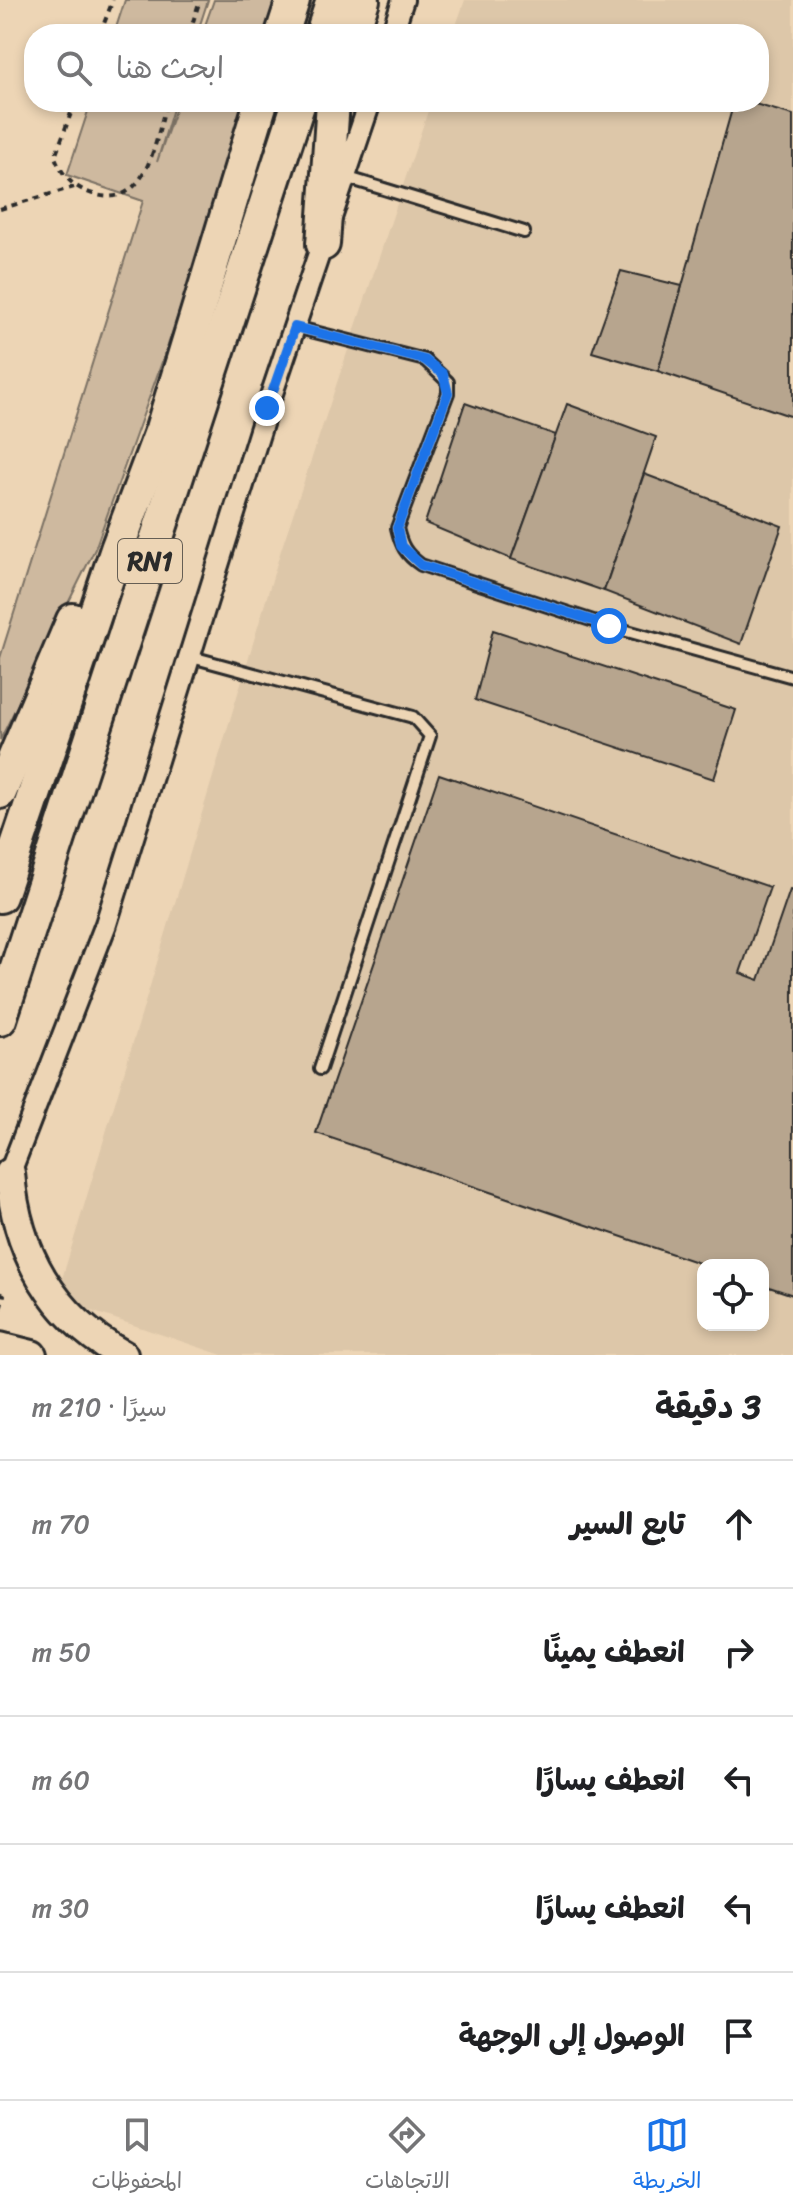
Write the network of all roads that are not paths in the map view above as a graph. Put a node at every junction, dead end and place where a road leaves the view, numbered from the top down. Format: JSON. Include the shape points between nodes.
{"nodes":[{"id":1,"x":293,"y":0,"type":"edge"},
{"id":2,"x":333,"y":0,"type":"edge"},
{"id":3,"x":363,"y":0,"type":"edge"},
{"id":4,"x":403,"y":0,"type":"edge"},
{"id":5,"x":285,"y":24,"type":"edge"},
{"id":6,"x":325,"y":24,"type":"edge"},
{"id":7,"x":355,"y":24,"type":"edge"},
{"id":8,"x":395,"y":24,"type":"edge"},
{"id":9,"x":258,"y":112,"type":"edge"},
{"id":10,"x":296,"y":112,"type":"edge"},
{"id":11,"x":332,"y":112,"type":"edge"},
{"id":12,"x":367,"y":112,"type":"edge"},
{"id":13,"x":345,"y":177,"type":"junction"},
{"id":14,"x":524,"y":232,"type":"dead end"},
{"id":15,"x":323,"y":244,"type":"junction"},
{"id":16,"x":295,"y":327,"type":"junction"},
{"id":17,"x":162,"y":429,"type":"junction"},
{"id":18,"x":188,"y":656,"type":"junction"},
{"id":19,"x":793,"y":677,"type":"edge"},
{"id":20,"x":0,"y":792,"type":"edge"},
{"id":21,"x":0,"y":896,"type":"edge"},
{"id":22,"x":0,"y":1019,"type":"edge"},
{"id":23,"x":320,"y":1069,"type":"dead end"},
{"id":24,"x":5,"y":1186,"type":"edge"},
{"id":25,"x":0,"y":1347,"type":"edge"},
{"id":26,"x":32,"y":1355,"type":"edge"},
{"id":27,"x":123,"y":1355,"type":"edge"}],
"edges":[{"from":1,"to":5,"type":"highway"},
{"from":2,"to":6,"type":"highway"},
{"from":3,"to":7,"type":"highway"},
{"from":4,"to":8,"type":"street"},
{"from":9,"to":17,"type":"highway","number":"RN1"},
{"from":10,"to":22,"type":"highway","number":"RN1"},
{"from":11,"to":15,"type":"highway"},
{"from":12,"to":13,"type":"street"},
{"from":13,"to":14,"type":"lane"},
{"from":13,"to":15,"type":"street"},
{"from":15,"to":16,"type":"street"},
{"from":16,"to":18,"type":"street"},
{"from":16,"to":19,"type":"lane","via":[[425,360],[448,382],[397,528],[409,557],[609,626]]},
{"from":17,"to":20,"type":"highway"},
{"from":17,"to":21,"type":"highway","number":"RN1"},
{"from":18,"to":23,"type":"lane","via":[[413,717],[430,736]]},
{"from":18,"to":24,"type":"street","via":[[106,924]]},
{"from":24,"to":27,"type":"main road","via":[[36,1272],[66,1313]]},
{"from":25,"to":26,"type":"main road"}]}
